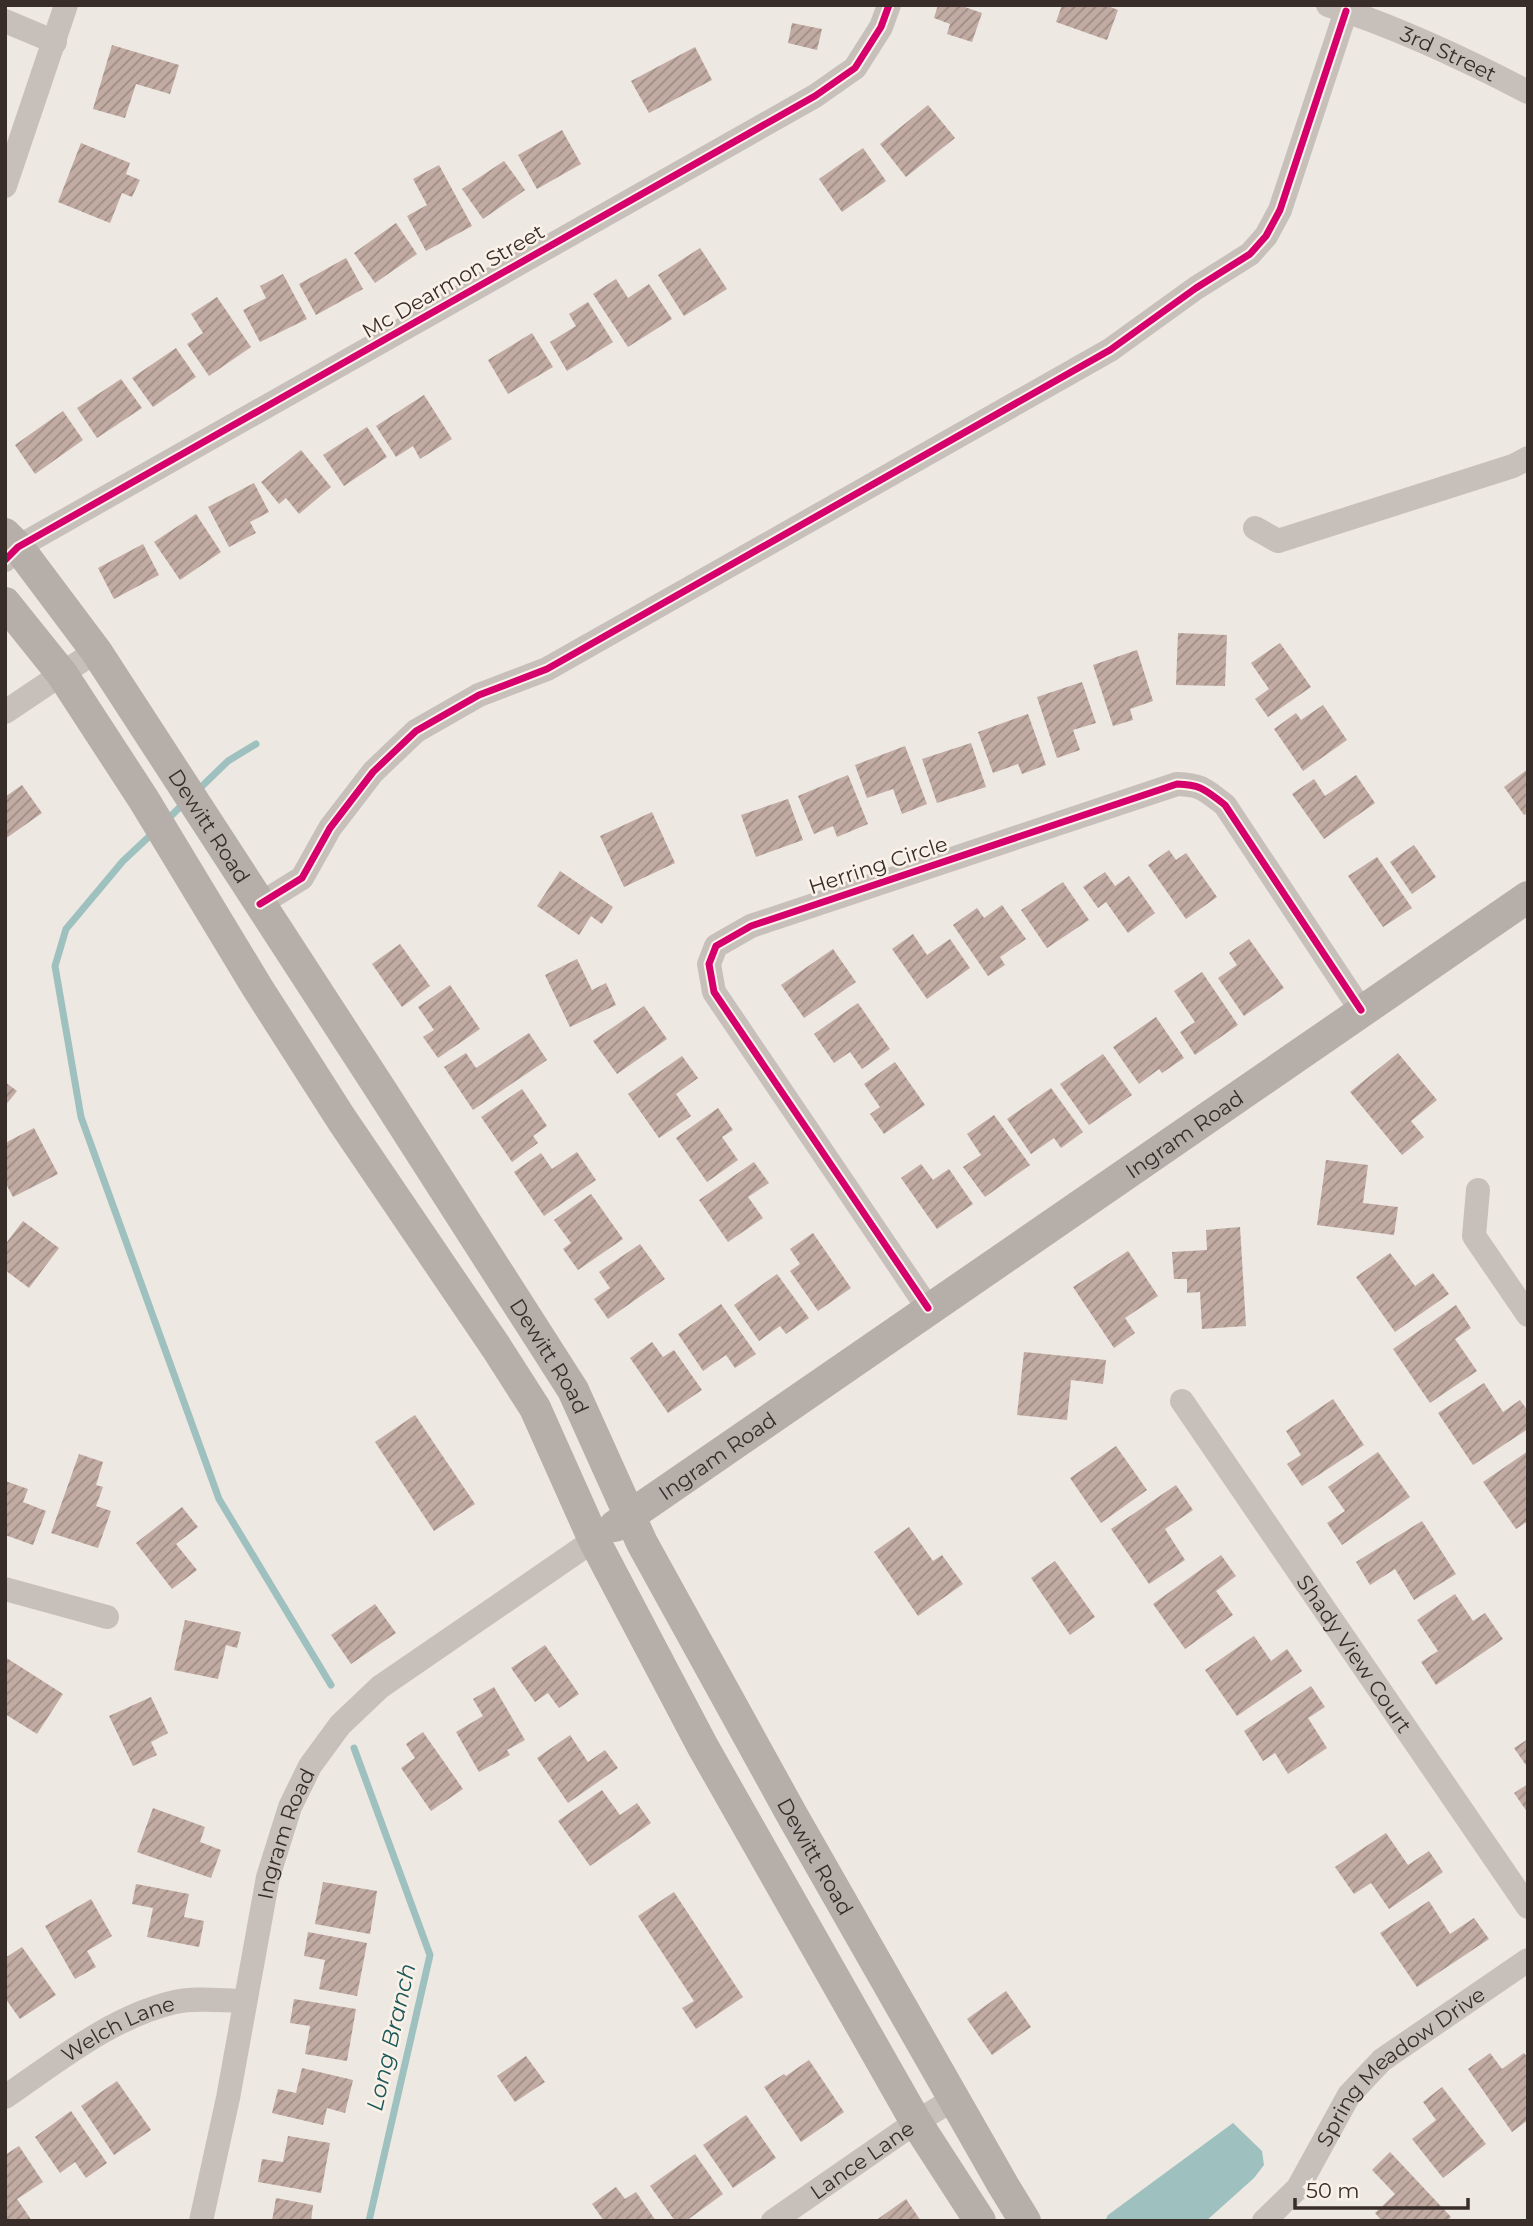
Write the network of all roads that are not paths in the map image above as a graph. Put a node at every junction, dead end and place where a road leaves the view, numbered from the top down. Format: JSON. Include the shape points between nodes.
{"nodes":[{"id":1,"x":66,"y":5,"type":"edge"},
{"id":2,"x":889,"y":5,"type":"edge"},
{"id":3,"x":1337,"y":8,"type":"edge"},
{"id":4,"x":5,"y":21,"type":"edge"},
{"id":5,"x":55,"y":42,"type":"junction"},
{"id":6,"x":1528,"y":92,"type":"edge"},
{"id":7,"x":5,"y":186,"type":"edge"},
{"id":8,"x":1528,"y":458,"type":"edge"},
{"id":9,"x":1255,"y":528,"type":"dead end"},
{"id":10,"x":10,"y":547,"type":"edge"},
{"id":11,"x":5,"y":603,"type":"edge"},
{"id":12,"x":96,"y":651,"type":"junction"},
{"id":13,"x":62,"y":674,"type":"junction"},
{"id":14,"x":5,"y":712,"type":"edge"},
{"id":15,"x":1528,"y":897,"type":"edge"},
{"id":16,"x":260,"y":904,"type":"junction"},
{"id":17,"x":221,"y":928,"type":"junction"},
{"id":18,"x":324,"y":1003,"type":"junction"},
{"id":19,"x":1361,"y":1010,"type":"junction"},
{"id":20,"x":283,"y":1028,"type":"junction"},
{"id":21,"x":1478,"y":1189,"type":"dead end"},
{"id":22,"x":928,"y":1308,"type":"junction"},
{"id":23,"x":1528,"y":1315,"type":"edge"},
{"id":24,"x":1182,"y":1401,"type":"dead end"},
{"id":25,"x":588,"y":1422,"type":"junction"},
{"id":26,"x":551,"y":1444,"type":"junction"},
{"id":27,"x":630,"y":1515,"type":"junction"},
{"id":28,"x":594,"y":1540,"type":"junction"},
{"id":29,"x":5,"y":1589,"type":"edge"},
{"id":30,"x":107,"y":1617,"type":"dead end"},
{"id":31,"x":1528,"y":1907,"type":"edge"},
{"id":32,"x":1528,"y":1960,"type":"edge"},
{"id":33,"x":245,"y":2001,"type":"junction"},
{"id":34,"x":5,"y":2097,"type":"edge"},
{"id":35,"x":954,"y":2099,"type":"junction"},
{"id":36,"x":916,"y":2122,"type":"junction"},
{"id":37,"x":201,"y":2221,"type":"edge"},
{"id":38,"x":773,"y":2221,"type":"edge"},
{"id":39,"x":980,"y":2221,"type":"edge"},
{"id":40,"x":1025,"y":2221,"type":"edge"},
{"id":41,"x":1264,"y":2221,"type":"edge"}],
"edges":[{"from":1,"to":5,"type":"street"},
{"from":2,"to":10,"type":"street","name":"Mc Dearmon Street","via":[[855,68],[815,96]]},
{"from":3,"to":6,"type":"street","name":"3rd Street","via":[[1463,58]]},
{"from":3,"to":16,"type":"street","via":[[1280,210],[1250,254],[1110,350],[547,669],[479,695],[416,732],[373,772],[330,828],[302,878]]},
{"from":4,"to":5,"type":"street"},
{"from":5,"to":7,"type":"street"},
{"from":8,"to":9,"type":"street","via":[[1278,541]]},
{"from":10,"to":12,"type":"main road","name":"Dewitt Road"},
{"from":11,"to":13,"type":"main road","name":"Dewitt Road"},
{"from":12,"to":13,"type":"street"},
{"from":12,"to":16,"type":"main road","name":"Dewitt Road"},
{"from":13,"to":14,"type":"street"},
{"from":13,"to":17,"type":"main road","name":"Dewitt Road"},
{"from":15,"to":19,"type":"main road","name":"Ingram Road"},
{"from":16,"to":17,"type":"main road"},
{"from":16,"to":18,"type":"main road","name":"Dewitt Road"},
{"from":17,"to":20,"type":"main road","name":"Dewitt Road"},
{"from":18,"to":20,"type":"main road"},
{"from":18,"to":25,"type":"main road","name":"Dewitt Road","via":[[573,1390]]},
{"from":19,"to":22,"type":"main road","name":"Ingram Road"},
{"from":19,"to":22,"type":"street","name":"Herring Circle","via":[[1224,805],[1193,785],[1177,784],[751,926],[716,946],[709,964],[714,992]]},
{"from":20,"to":26,"type":"main road","name":"Dewitt Road","via":[[496,1347],[535,1408]]},
{"from":21,"to":23,"type":"street","via":[[1475,1236]]},
{"from":22,"to":27,"type":"main road","name":"Ingram Road"},
{"from":24,"to":31,"type":"street","name":"Shady View Court"},
{"from":25,"to":26,"type":"main road"},
{"from":25,"to":27,"type":"main road","name":"Dewitt Road"},
{"from":26,"to":28,"type":"main road","name":"Dewitt Road"},
{"from":27,"to":28,"type":"main road","name":"Ingram Road"},
{"from":27,"to":35,"type":"main road","name":"Dewitt Road"},
{"from":28,"to":33,"type":"street","name":"Ingram Road","via":[[380,1687],[340,1725],[310,1766],[290,1807],[268,1877]]},
{"from":28,"to":36,"type":"main road","name":"Dewitt Road","via":[[703,1747]]},
{"from":29,"to":30,"type":"street"},
{"from":32,"to":41,"type":"street","name":"Spring Meadow Drive","via":[[1382,2060],[1349,2095],[1298,2188]]},
{"from":33,"to":34,"type":"street","name":"Welch Lane","via":[[178,2001],[135,2014]]},
{"from":33,"to":37,"type":"street","name":"Ingram Road"},
{"from":35,"to":36,"type":"street","name":"Lance Lane"},
{"from":35,"to":40,"type":"main road","name":"Dewitt Road"},
{"from":36,"to":38,"type":"street","name":"Lance Lane"},
{"from":36,"to":39,"type":"main road","name":"Dewitt Road"}]}
